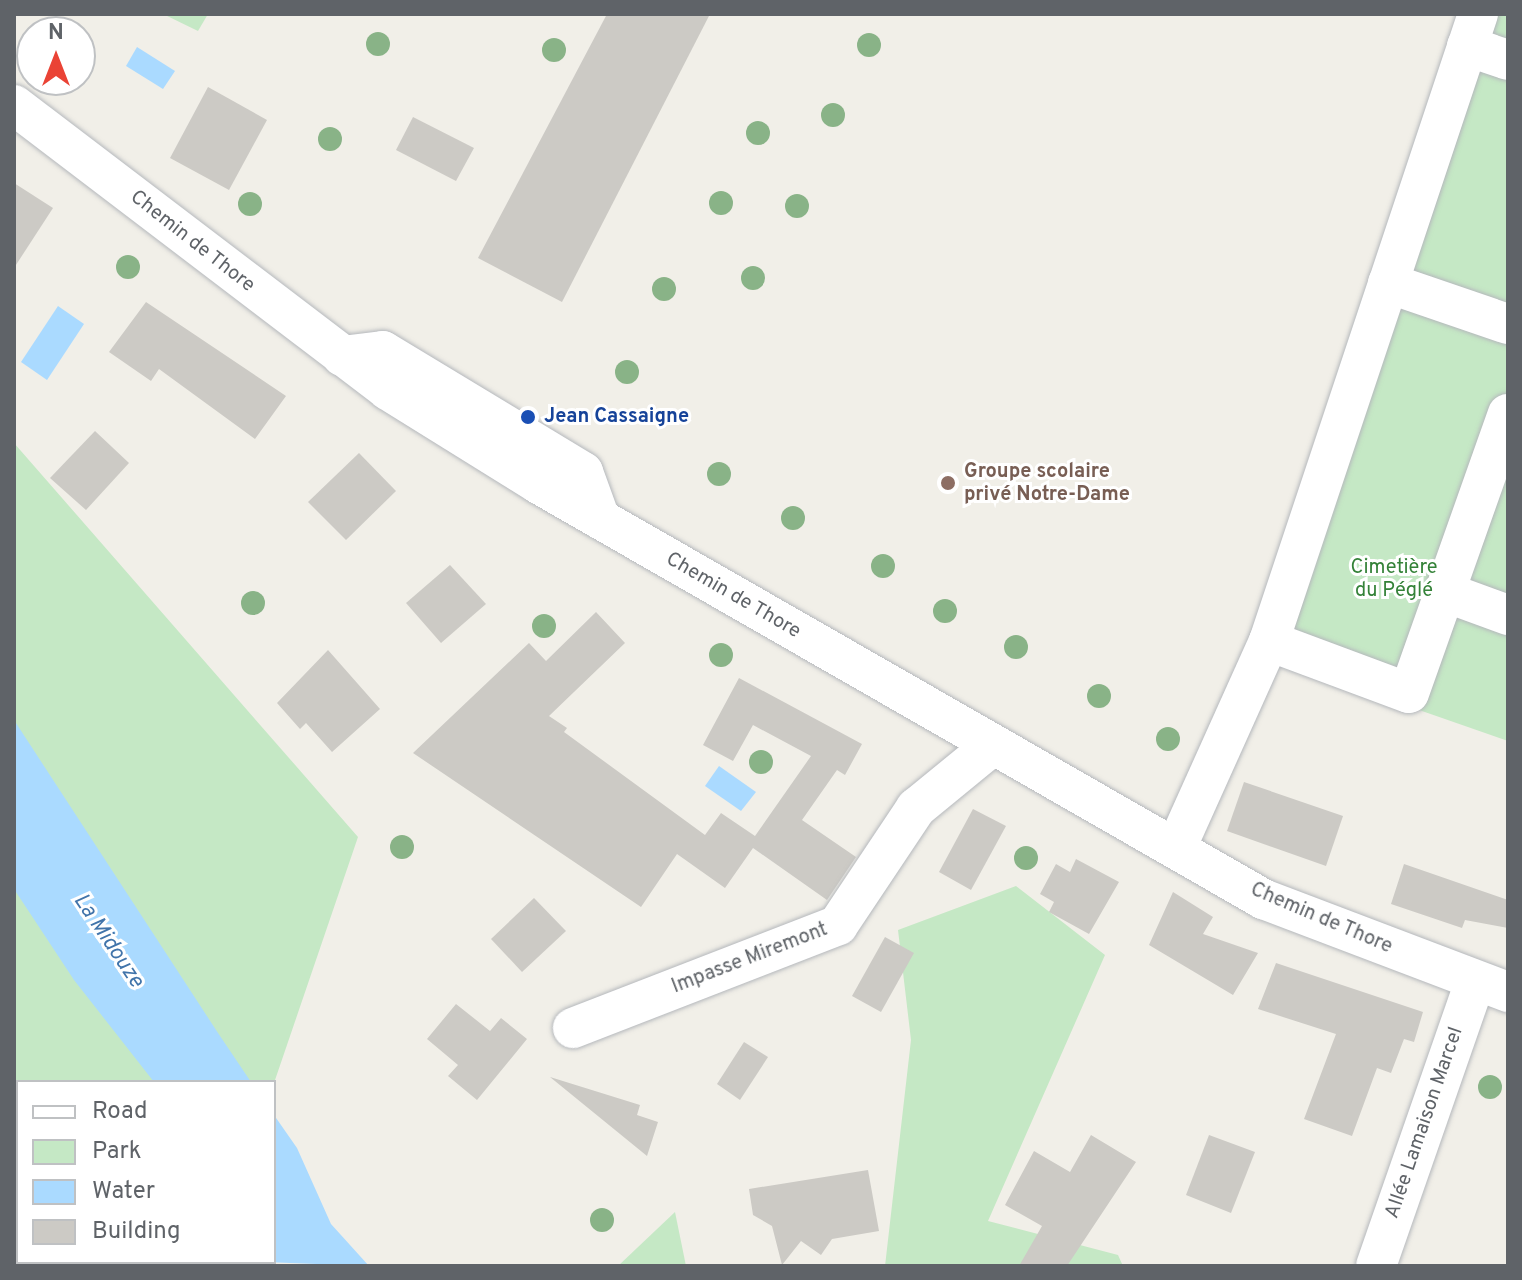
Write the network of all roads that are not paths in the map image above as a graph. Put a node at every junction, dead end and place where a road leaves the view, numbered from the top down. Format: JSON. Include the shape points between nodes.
{"nodes":[{"id":1,"x":1473,"y":30,"type":"edge"},
{"id":2,"x":1508,"y":60,"type":"edge"},
{"id":3,"x":14,"y":105,"type":"edge"},
{"id":4,"x":1388,"y":283,"type":"junction"},
{"id":5,"x":1508,"y":324,"type":"edge"},
{"id":6,"x":1508,"y":414,"type":"edge"},
{"id":7,"x":1445,"y":592,"type":"junction"},
{"id":8,"x":1508,"y":615,"type":"edge"},
{"id":9,"x":1269,"y":641,"type":"junction"},
{"id":10,"x":993,"y":745,"type":"junction"},
{"id":11,"x":1176,"y":848,"type":"junction"},
{"id":12,"x":1492,"y":986,"type":"edge"},
{"id":13,"x":573,"y":1028,"type":"dead end"},
{"id":14,"x":1376,"y":1266,"type":"edge"}],
"edges":[{"from":1,"to":2,"type":"street"},
{"from":1,"to":4,"type":"street"},
{"from":3,"to":10,"type":"street","name":"Chemin de Thore","via":[[410,404]]},
{"from":4,"to":5,"type":"street"},
{"from":4,"to":9,"type":"street"},
{"from":6,"to":7,"type":"street"},
{"from":7,"to":8,"type":"street"},
{"from":7,"to":9,"type":"street","via":[[1409,693]]},
{"from":9,"to":11,"type":"street"},
{"from":10,"to":11,"type":"street","name":"Chemin de Thore"},
{"from":10,"to":13,"type":"street","name":"Impasse Miremont","via":[[916,808],[838,925]]},
{"from":11,"to":12,"type":"street","name":"Chemin de Thore","via":[[1263,899]]},
{"from":12,"to":14,"type":"street","name":"Allée Lamaison Marcel"}]}
